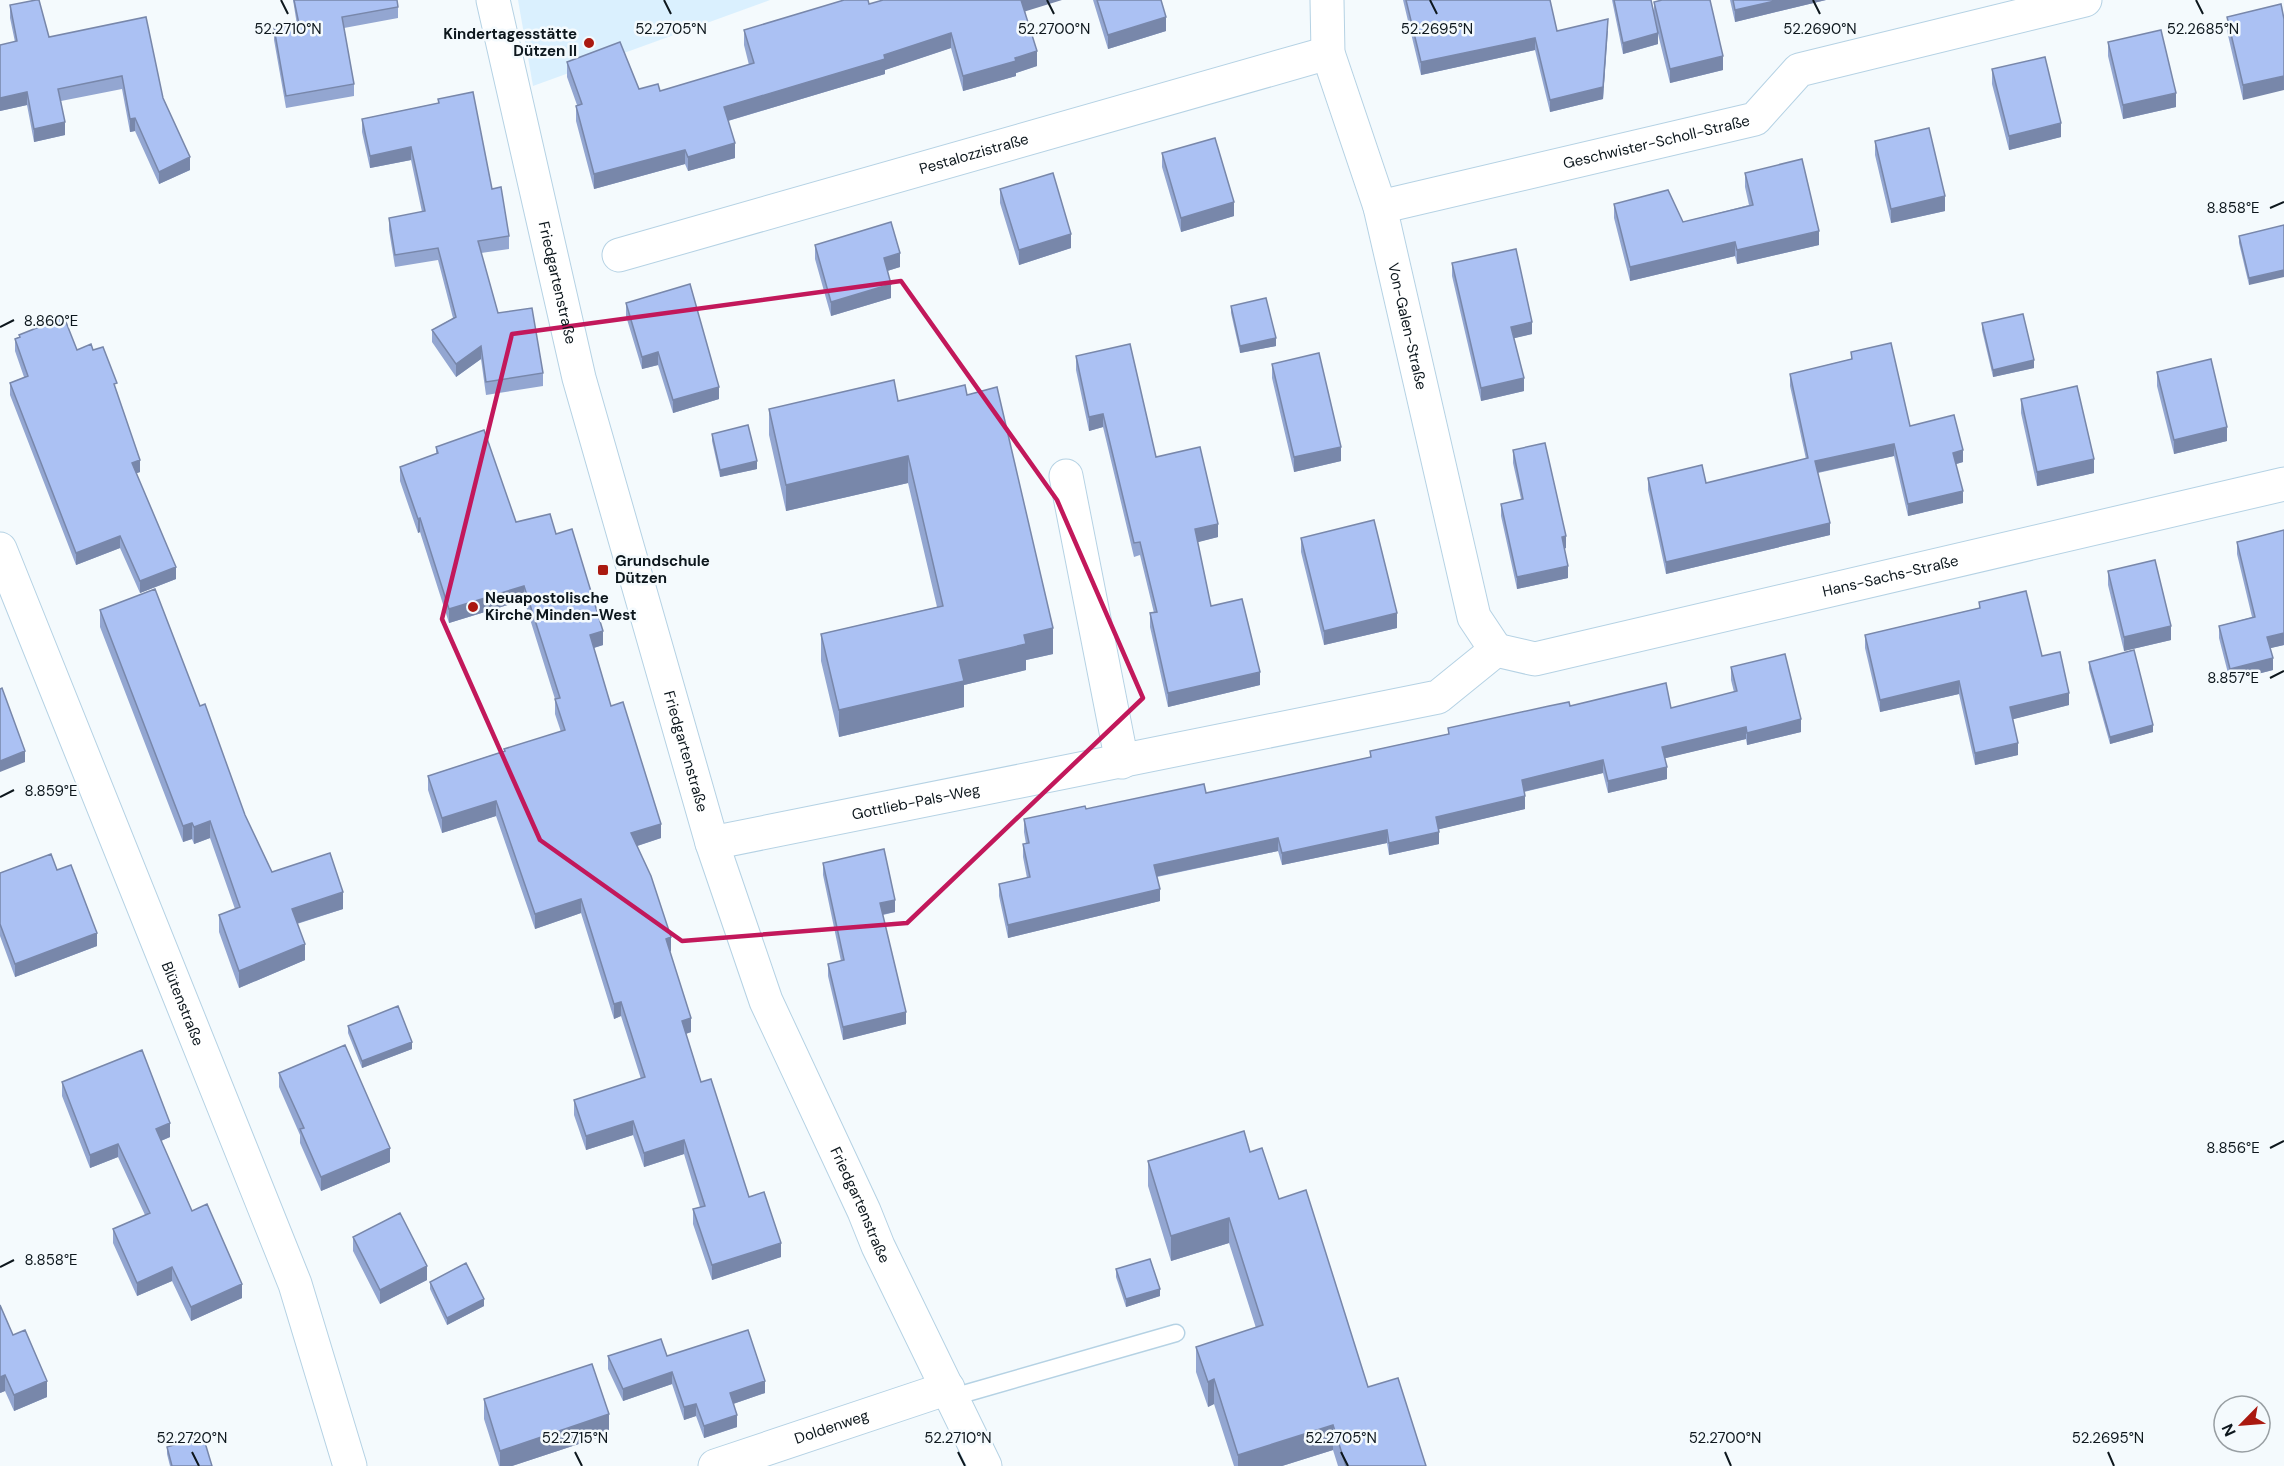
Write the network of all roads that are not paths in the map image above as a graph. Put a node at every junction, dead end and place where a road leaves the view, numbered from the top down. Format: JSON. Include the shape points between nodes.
{"nodes":[{"id":1,"x":493,"y":0,"type":"edge"},
{"id":2,"x":1327,"y":0,"type":"edge"},
{"id":3,"x":2085,"y":0,"type":"edge"},
{"id":4,"x":1328,"y":53,"type":"junction"},
{"id":5,"x":1380,"y":207,"type":"junction"},
{"id":6,"x":619,"y":255,"type":"dead end"},
{"id":7,"x":1066,"y":476,"type":"dead end"},
{"id":8,"x":2284,"y":484,"type":"edge"},
{"id":9,"x":0,"y":549,"type":"edge"},
{"id":10,"x":1496,"y":650,"type":"junction"},
{"id":11,"x":1122,"y":762,"type":"junction"},
{"id":12,"x":712,"y":843,"type":"junction"},
{"id":13,"x":1176,"y":1333,"type":"dead end"},
{"id":14,"x":951,"y":1393,"type":"junction"},
{"id":15,"x":350,"y":1466,"type":"edge"},
{"id":16,"x":715,"y":1466,"type":"edge"},
{"id":17,"x":986,"y":1466,"type":"edge"}],
"edges":[{"from":1,"to":12,"type":"street","name":"Friedgartenstraße","via":[[579,378]]},
{"from":2,"to":4,"type":"street","name":"Von-Galen-Straße"},
{"from":3,"to":5,"type":"street","name":"Geschwister-Scholl-Straße","via":[[1799,70],[1755,119]]},
{"from":4,"to":5,"type":"street","name":"Von-Galen-Straße"},
{"from":4,"to":6,"type":"street","name":"Pestalozzistraße"},
{"from":5,"to":10,"type":"street","name":"Von-Galen-Straße","via":[[1474,617]]},
{"from":7,"to":11,"type":"street"},
{"from":8,"to":10,"type":"street","name":"Hans-Sachs-Straße","via":[[1535,659]]},
{"from":9,"to":15,"type":"street","name":"Blütenstraße","via":[[295,1284]]},
{"from":10,"to":11,"type":"street","name":"Gottlieb-Pals-Weg","via":[[1438,697]]},
{"from":11,"to":12,"type":"street","name":"Gottlieb-Pals-Weg"},
{"from":12,"to":14,"type":"street","name":"Friedgartenstraße","via":[[766,1001],[878,1246]]},
{"from":13,"to":14,"type":"lane"},
{"from":14,"to":16,"type":"street","name":"Doldenweg"},
{"from":14,"to":17,"type":"street","name":"Friedgartenstraße"}]}
